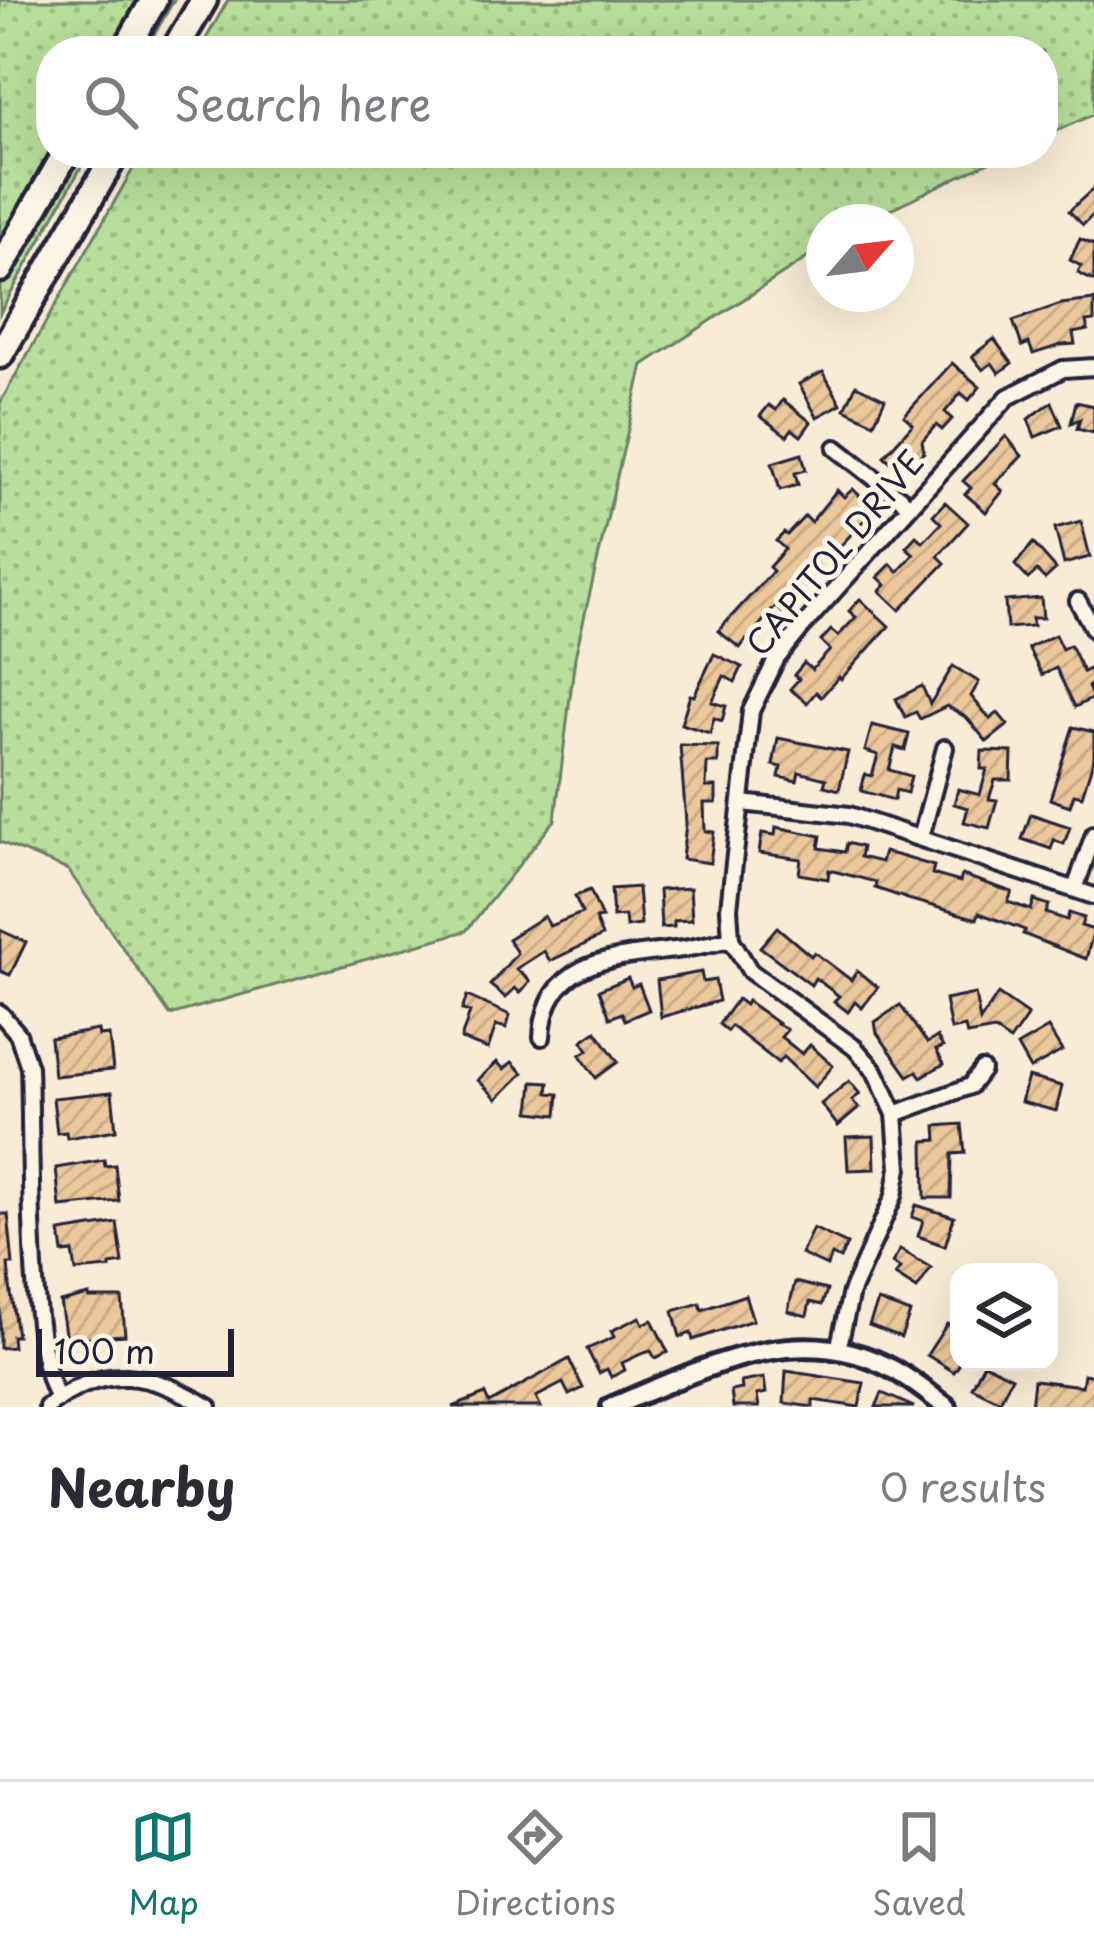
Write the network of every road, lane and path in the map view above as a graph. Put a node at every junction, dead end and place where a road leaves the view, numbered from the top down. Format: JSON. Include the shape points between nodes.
{"nodes":[{"id":1,"x":154,"y":0,"type":"edge"},
{"id":2,"x":204,"y":0,"type":"edge"},
{"id":3,"x":133,"y":36,"type":"edge"},
{"id":4,"x":183,"y":36,"type":"edge"},
{"id":5,"x":57,"y":168,"type":"edge"},
{"id":6,"x":107,"y":168,"type":"edge"},
{"id":7,"x":0,"y":269,"type":"edge"},
{"id":8,"x":0,"y":355,"type":"edge"},
{"id":9,"x":1094,"y":367,"type":"edge"},
{"id":10,"x":836,"y":448,"type":"dead end"},
{"id":11,"x":909,"y":505,"type":"junction"},
{"id":12,"x":1078,"y":601,"type":"dead end"},
{"id":13,"x":1094,"y":631,"type":"edge"},
{"id":14,"x":945,"y":748,"type":"dead end"},
{"id":15,"x":742,"y":803,"type":"junction"},
{"id":16,"x":1094,"y":834,"type":"edge"},
{"id":17,"x":921,"y":837,"type":"junction"},
{"id":18,"x":1075,"y":889,"type":"junction"},
{"id":19,"x":1094,"y":896,"type":"edge"},
{"id":20,"x":731,"y":939,"type":"junction"},
{"id":21,"x":0,"y":1012,"type":"edge"},
{"id":22,"x":542,"y":1037,"type":"dead end"},
{"id":23,"x":982,"y":1070,"type":"dead end"},
{"id":24,"x":895,"y":1114,"type":"junction"},
{"id":25,"x":838,"y":1351,"type":"junction"},
{"id":26,"x":52,"y":1402,"type":"edge"},
{"id":27,"x":209,"y":1407,"type":"edge"},
{"id":28,"x":611,"y":1407,"type":"edge"},
{"id":29,"x":947,"y":1407,"type":"edge"}],
"edges":[{"from":1,"to":3,"type":"highway"},
{"from":2,"to":4,"type":"highway"},
{"from":5,"to":7,"type":"highway"},
{"from":6,"to":8,"type":"highway"},
{"from":9,"to":11,"type":"street","name":"CAPITOL DRIVE","via":[[1064,369],[1008,397]]},
{"from":10,"to":11,"type":"street"},
{"from":11,"to":15,"type":"street","name":"CAPITOL DRIVE","via":[[761,685],[743,755]]},
{"from":12,"to":13,"type":"street"},
{"from":14,"to":17,"type":"street"},
{"from":15,"to":17,"type":"street","via":[[827,811]]},
{"from":15,"to":20,"type":"street","name":"CAPITOL DRIVE"},
{"from":16,"to":18,"type":"street"},
{"from":17,"to":18,"type":"street"},
{"from":18,"to":19,"type":"street"},
{"from":20,"to":22,"type":"street","via":[[602,960],[578,972],[543,1017]]},
{"from":20,"to":24,"type":"street","via":[[761,981],[855,1048]]},
{"from":21,"to":26,"type":"street","via":[[29,1067],[37,1284]]},
{"from":23,"to":24,"type":"street","via":[[970,1086]]},
{"from":24,"to":25,"type":"street","via":[[894,1196],[851,1292]]},
{"from":25,"to":28,"type":"street","via":[[747,1352]]},
{"from":25,"to":29,"type":"street","via":[[896,1371]]},
{"from":26,"to":27,"type":"street","via":[[104,1377],[140,1375]]}]}
